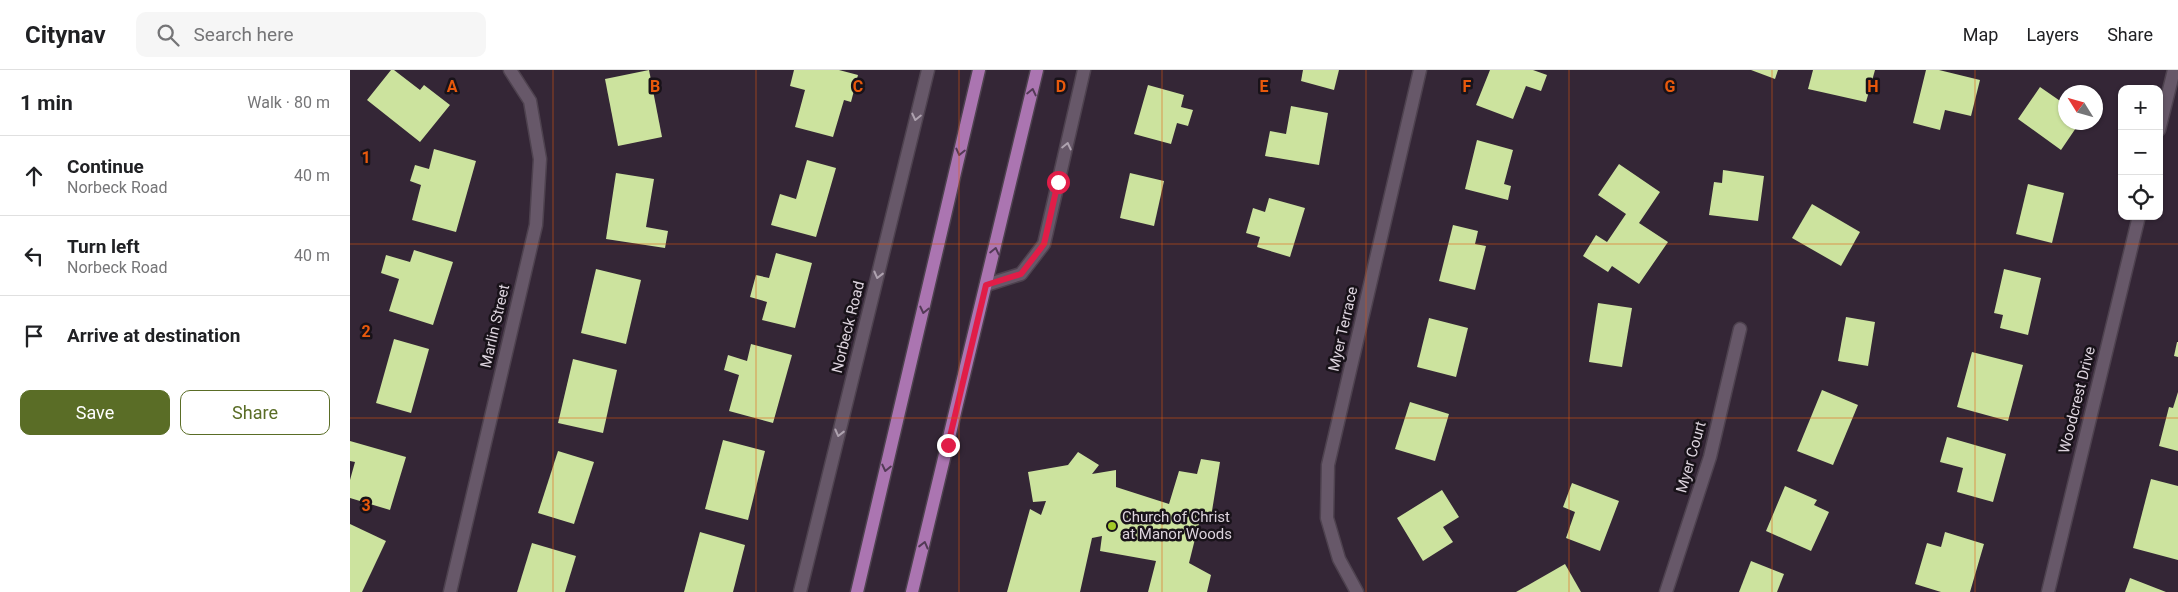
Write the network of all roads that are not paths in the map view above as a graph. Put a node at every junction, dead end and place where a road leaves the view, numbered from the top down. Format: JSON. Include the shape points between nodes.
{"nodes":[{"id":1,"x":510,"y":70,"type":"edge"},
{"id":2,"x":928,"y":70,"type":"edge"},
{"id":3,"x":979,"y":70,"type":"edge"},
{"id":4,"x":1037,"y":70,"type":"edge"},
{"id":5,"x":1084,"y":70,"type":"edge"},
{"id":6,"x":1420,"y":70,"type":"edge"},
{"id":7,"x":2174,"y":70,"type":"edge"},
{"id":8,"x":2163,"y":114,"type":"edge"},
{"id":9,"x":2137,"y":220,"type":"edge"},
{"id":10,"x":986,"y":285,"type":"junction"},
{"id":11,"x":1740,"y":330,"type":"dead end"},
{"id":12,"x":450,"y":592,"type":"edge"},
{"id":13,"x":800,"y":592,"type":"edge"},
{"id":14,"x":857,"y":592,"type":"edge"},
{"id":15,"x":912,"y":592,"type":"edge"},
{"id":16,"x":1357,"y":592,"type":"edge"},
{"id":17,"x":1666,"y":592,"type":"edge"},
{"id":18,"x":2048,"y":592,"type":"edge"}],
"edges":[{"from":1,"to":12,"type":"street","name":"Marlin Street","via":[[530,101],[540,158],[536,225]]},
{"from":2,"to":13,"type":"street","name":"Norbeck Road","one_way":true},
{"from":3,"to":14,"type":"main road","one_way":true},
{"from":10,"to":4,"type":"main road","one_way":true},
{"from":10,"to":5,"type":"street","one_way":true,"via":[[1021,274],[1044,244]]},
{"from":6,"to":16,"type":"street","name":"Myer Terrace","via":[[1328,464],[1327,518],[1339,559]]},
{"from":7,"to":8,"type":"street"},
{"from":9,"to":18,"type":"street","name":"Woodcrest Drive"},
{"from":15,"to":10,"type":"main road","one_way":true},
{"from":11,"to":17,"type":"street","name":"Myer Court","via":[[1710,457]]}]}
